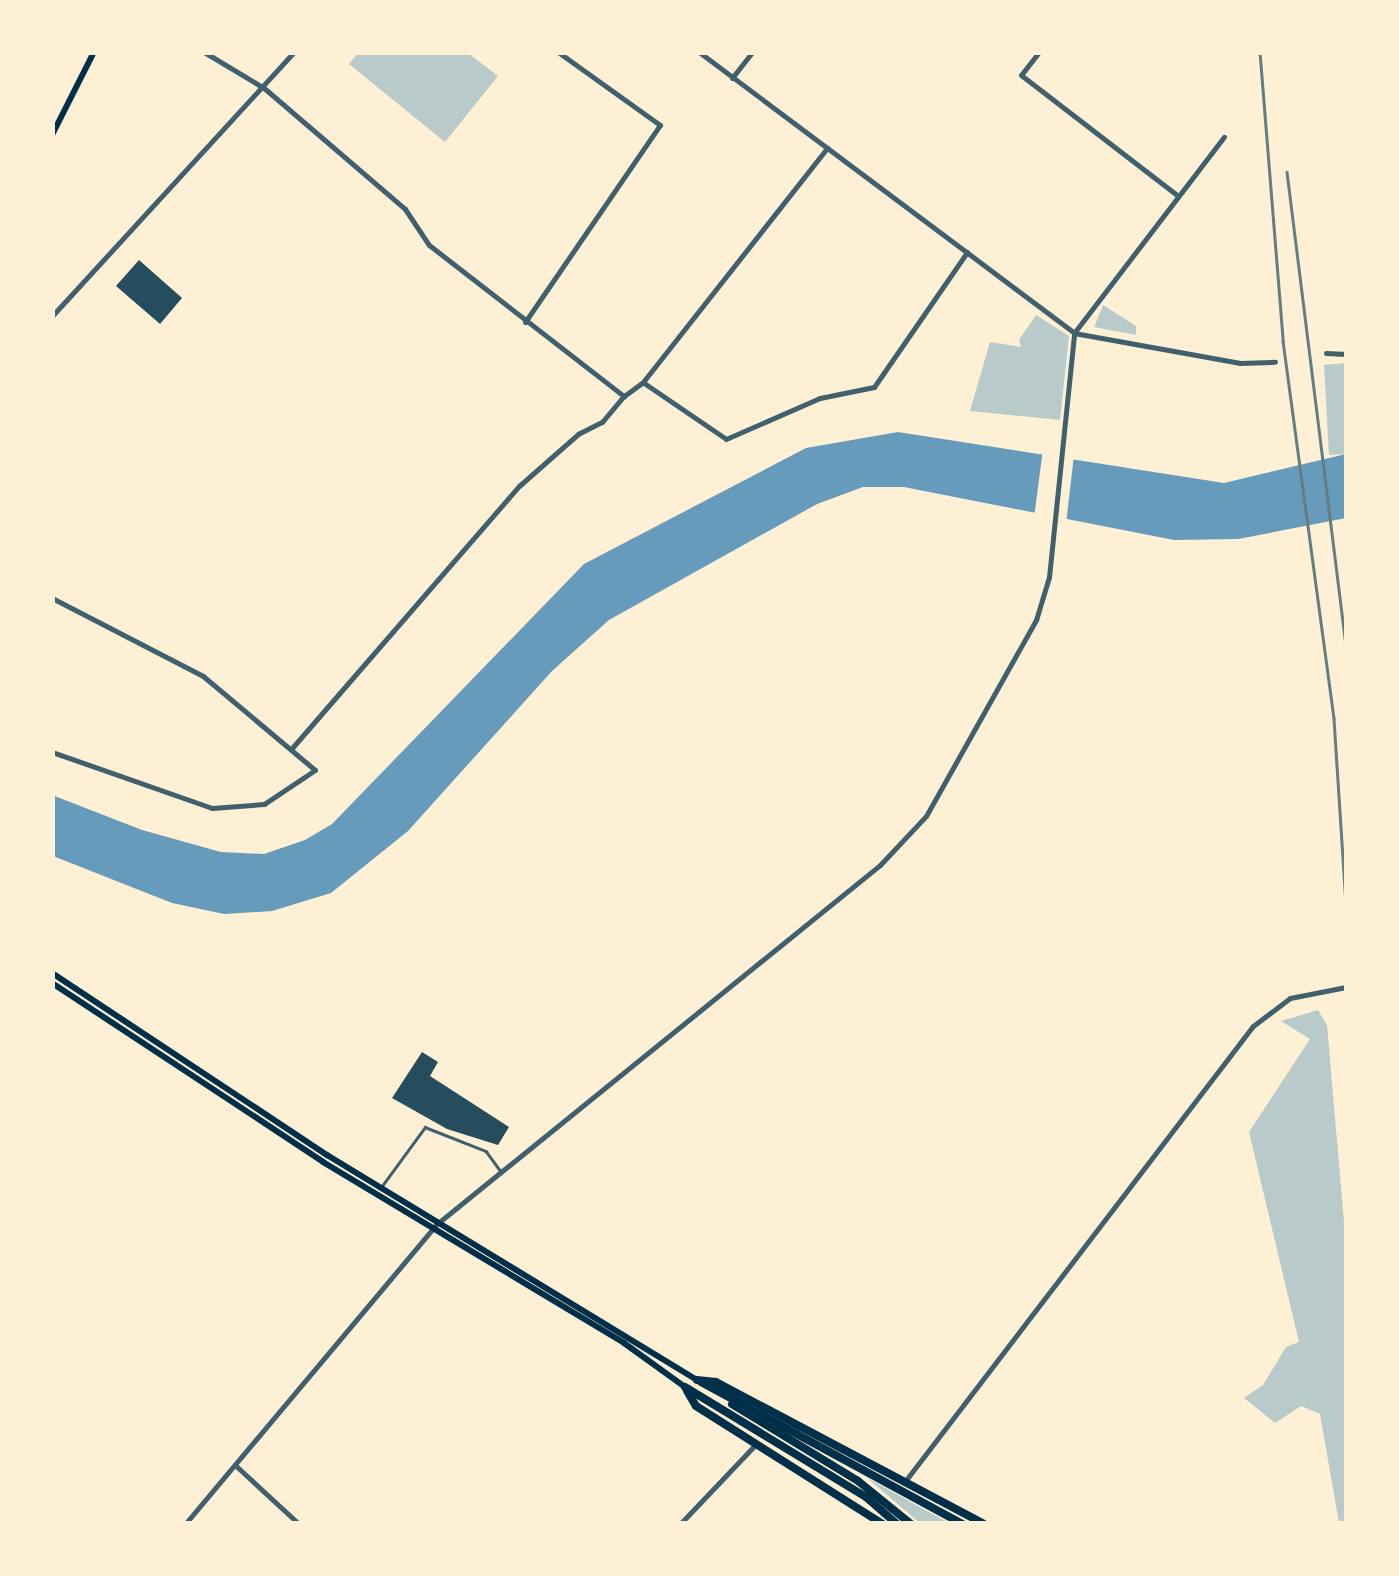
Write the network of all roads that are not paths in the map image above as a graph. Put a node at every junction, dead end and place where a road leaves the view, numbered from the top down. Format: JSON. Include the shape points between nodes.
{"nodes":[{"id":1,"x":94,"y":52,"type":"edge"},
{"id":2,"x":204,"y":52,"type":"edge"},
{"id":3,"x":294,"y":52,"type":"edge"},
{"id":4,"x":558,"y":52,"type":"edge"},
{"id":5,"x":699,"y":52,"type":"edge"},
{"id":6,"x":752,"y":52,"type":"edge"},
{"id":7,"x":1039,"y":52,"type":"edge"},
{"id":8,"x":732,"y":78,"type":"junction"},
{"id":9,"x":264,"y":88,"type":"junction"},
{"id":10,"x":52,"y":135,"type":"edge"},
{"id":11,"x":1224,"y":137,"type":"dead end"},
{"id":12,"x":827,"y":148,"type":"junction"},
{"id":13,"x":1178,"y":196,"type":"junction"},
{"id":14,"x":967,"y":252,"type":"junction"},
{"id":15,"x":52,"y":316,"type":"edge"},
{"id":16,"x":525,"y":322,"type":"junction"},
{"id":17,"x":1074,"y":332,"type":"junction"},
{"id":18,"x":1326,"y":354,"type":"dead end"},
{"id":19,"x":1346,"y":354,"type":"edge"},
{"id":20,"x":1275,"y":362,"type":"dead end"},
{"id":21,"x":643,"y":382,"type":"junction"},
{"id":22,"x":624,"y":396,"type":"junction"},
{"id":23,"x":52,"y":598,"type":"edge"},
{"id":24,"x":292,"y":748,"type":"junction"},
{"id":25,"x":52,"y":752,"type":"edge"},
{"id":26,"x":52,"y":973,"type":"edge"},
{"id":27,"x":52,"y":983,"type":"edge"},
{"id":28,"x":1346,"y":987,"type":"edge"},
{"id":29,"x":500,"y":1171,"type":"junction"},
{"id":30,"x":381,"y":1188,"type":"junction"},
{"id":31,"x":436,"y":1226,"type":"junction"},
{"id":32,"x":697,"y":1380,"type":"junction"},
{"id":33,"x":685,"y":1387,"type":"junction"},
{"id":34,"x":773,"y":1432,"type":"junction"},
{"id":35,"x":756,"y":1444,"type":"junction"},
{"id":36,"x":234,"y":1465,"type":"junction"},
{"id":37,"x":906,"y":1480,"type":"junction"},
{"id":38,"x":185,"y":1524,"type":"edge"},
{"id":39,"x":299,"y":1524,"type":"edge"},
{"id":40,"x":680,"y":1524,"type":"edge"},
{"id":41,"x":883,"y":1524,"type":"edge"},
{"id":42,"x":896,"y":1524,"type":"edge"},
{"id":43,"x":911,"y":1524,"type":"edge"},
{"id":44,"x":963,"y":1524,"type":"edge"},
{"id":45,"x":984,"y":1524,"type":"edge"}],
"edges":[{"from":1,"to":10,"type":"main road"},
{"from":2,"to":9,"type":"street"},
{"from":3,"to":9,"type":"street"},
{"from":4,"to":16,"type":"street","via":[[660,124]]},
{"from":5,"to":8,"type":"street"},
{"from":6,"to":8,"type":"street"},
{"from":7,"to":13,"type":"street","via":[[1021,75]]},
{"from":8,"to":12,"type":"street"},
{"from":9,"to":15,"type":"street"},
{"from":9,"to":16,"type":"street","via":[[405,209],[429,245]]},
{"from":11,"to":13,"type":"street"},
{"from":12,"to":14,"type":"street"},
{"from":12,"to":21,"type":"street"},
{"from":13,"to":17,"type":"street"},
{"from":14,"to":17,"type":"street"},
{"from":14,"to":21,"type":"street","via":[[874,387],[820,398],[726,439]]},
{"from":16,"to":22,"type":"street"},
{"from":17,"to":20,"type":"street","via":[[1240,364]]},
{"from":17,"to":29,"type":"street","via":[[1049,577],[1036,620],[945,786],[904,841]]},
{"from":18,"to":19,"type":"street"},
{"from":21,"to":22,"type":"street"},
{"from":22,"to":24,"type":"street","via":[[602,422],[578,434],[519,486]]},
{"from":23,"to":24,"type":"street","via":[[203,676]]},
{"from":24,"to":25,"type":"street","via":[[315,770],[264,804],[226,809],[193,804]]},
{"from":26,"to":30,"type":"main road"},
{"from":27,"to":31,"type":"main road"},
{"from":28,"to":37,"type":"street","via":[[1290,998],[1254,1026]]},
{"from":29,"to":30,"type":"lane","via":[[486,1150],[425,1127]]},
{"from":29,"to":31,"type":"street"},
{"from":30,"to":31,"type":"main road"},
{"from":31,"to":32,"type":"main road"},
{"from":31,"to":33,"type":"main road"},
{"from":31,"to":36,"type":"street"},
{"from":32,"to":34,"type":"main road"},
{"from":32,"to":37,"type":"main road","via":[[716,1382]]},
{"from":33,"to":34,"type":"main road"},
{"from":33,"to":35,"type":"main road","via":[[696,1406]]},
{"from":34,"to":42,"type":"main road"},
{"from":34,"to":43,"type":"main road","via":[[858,1480]]},
{"from":34,"to":44,"type":"main road"},
{"from":35,"to":40,"type":"street"},
{"from":35,"to":41,"type":"main road"},
{"from":36,"to":38,"type":"street"},
{"from":36,"to":39,"type":"street"},
{"from":37,"to":45,"type":"main road"}]}
